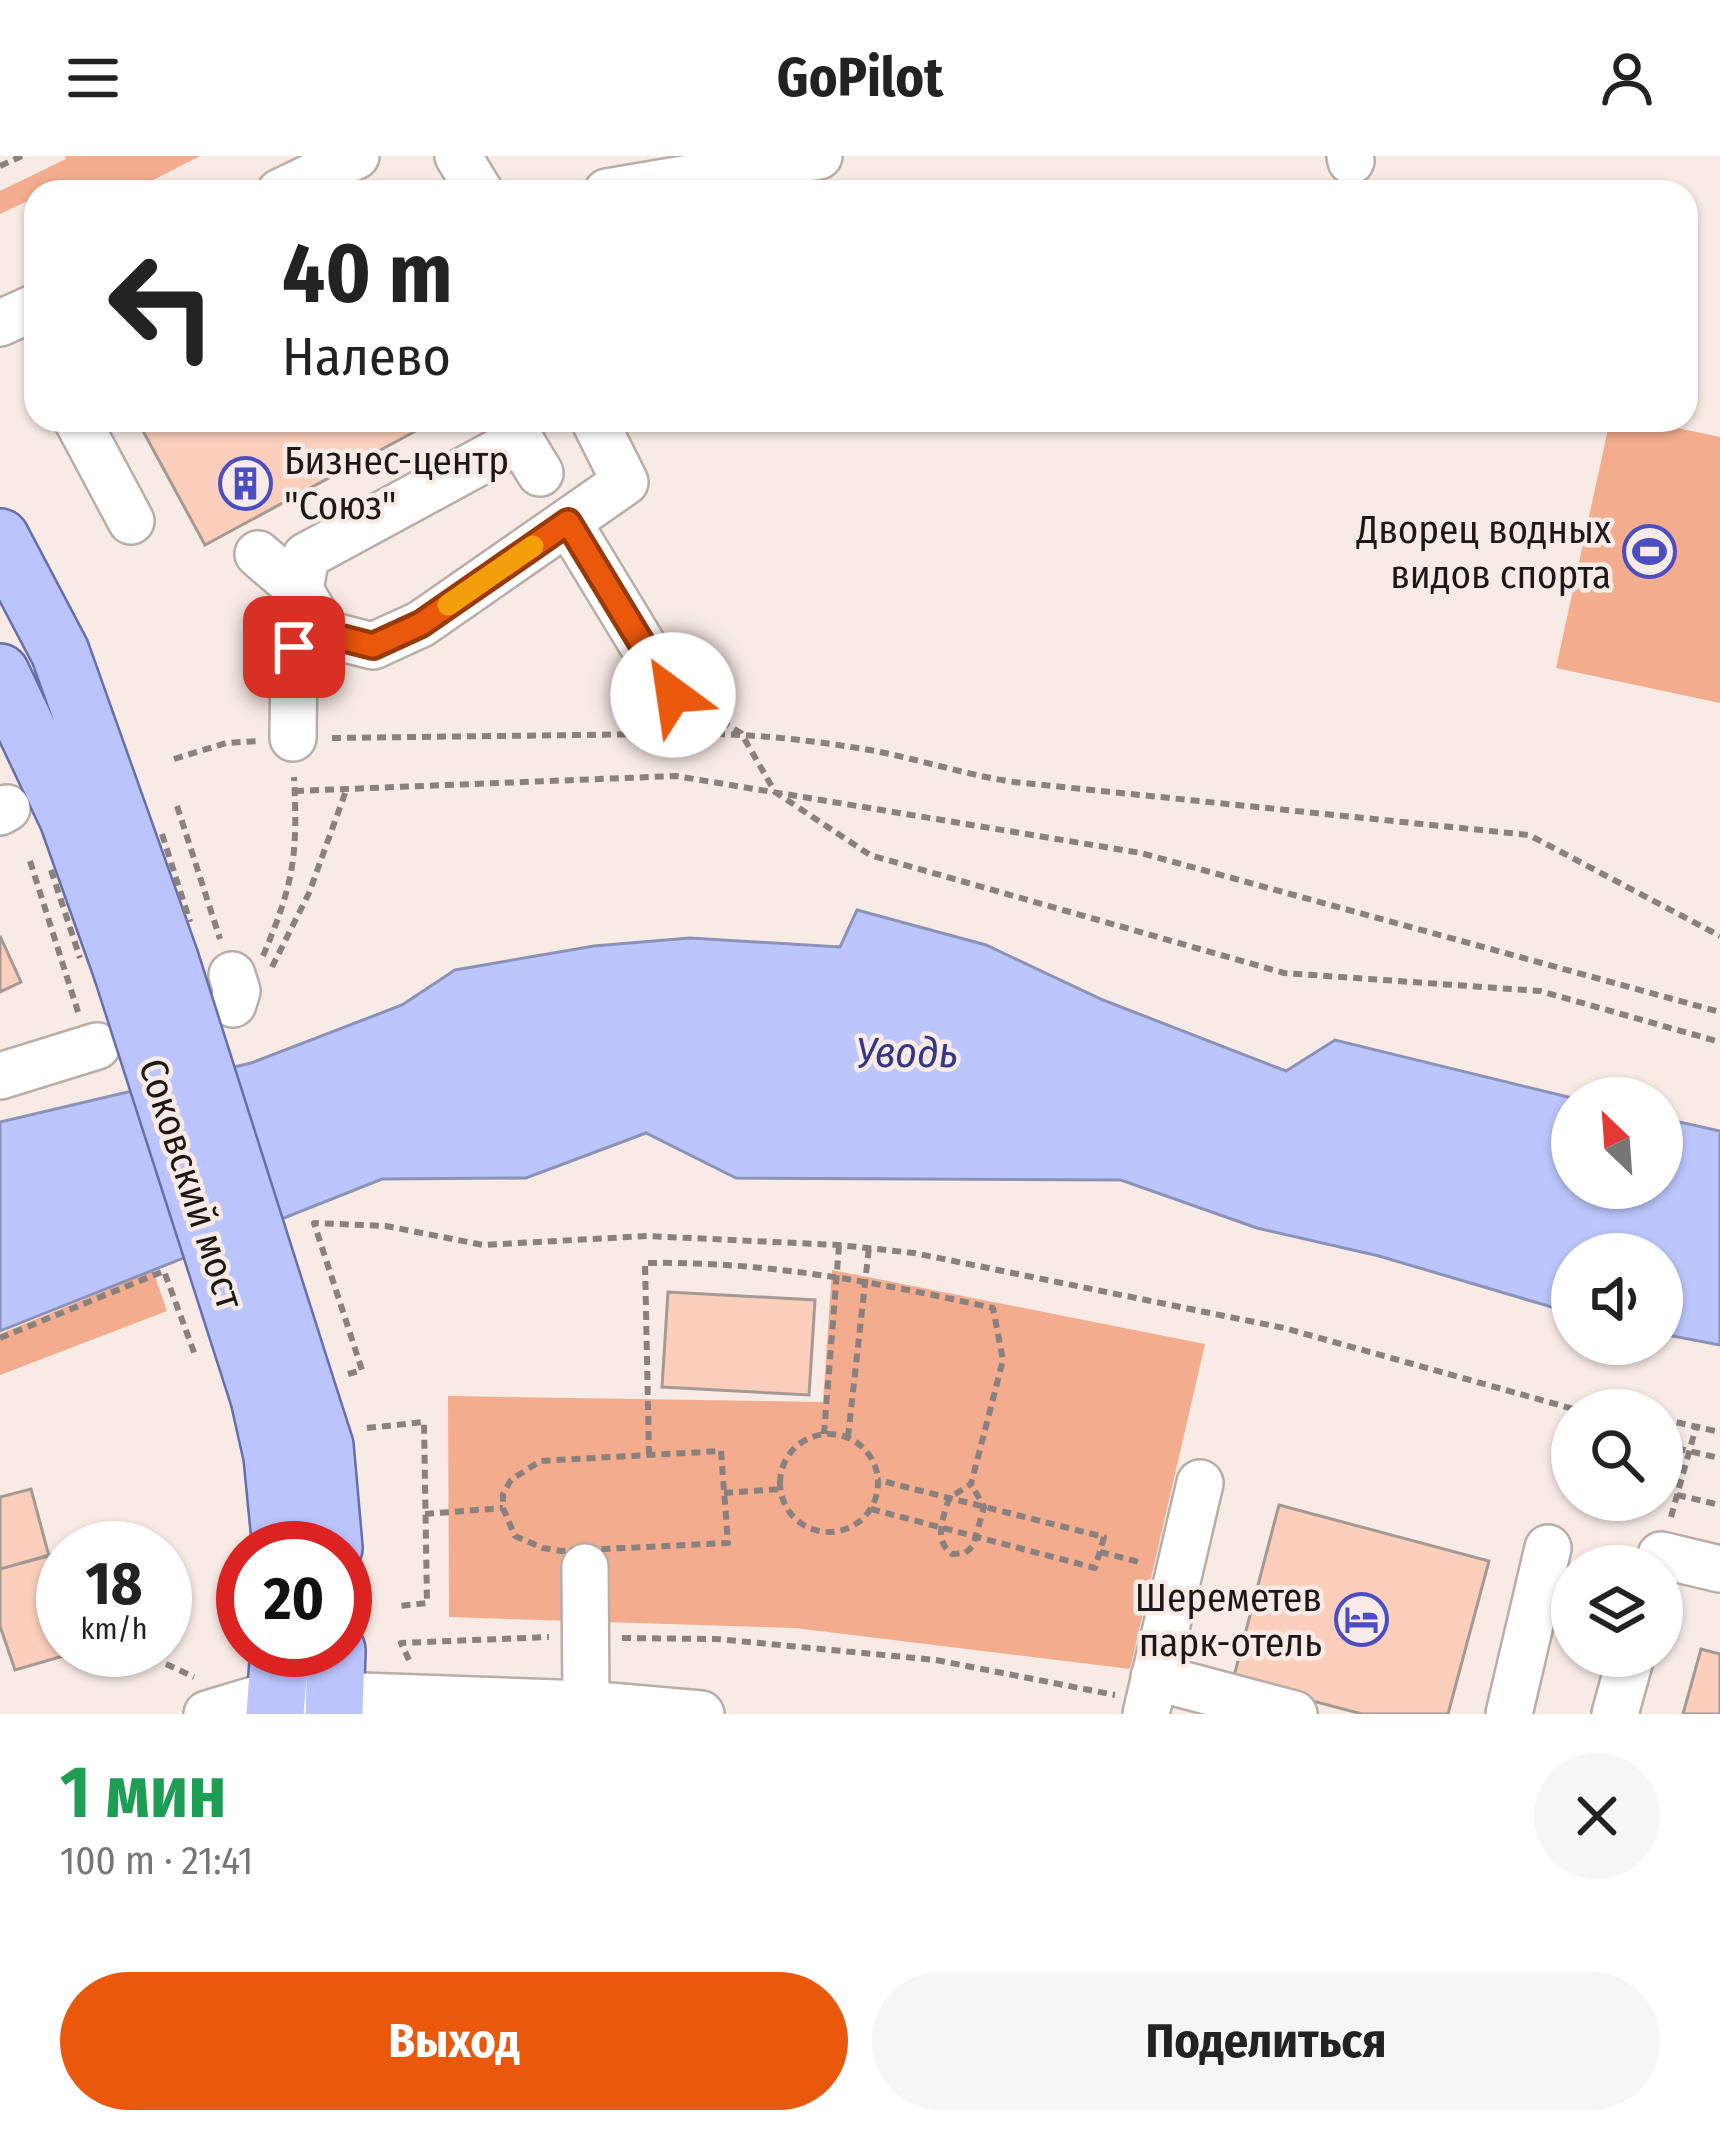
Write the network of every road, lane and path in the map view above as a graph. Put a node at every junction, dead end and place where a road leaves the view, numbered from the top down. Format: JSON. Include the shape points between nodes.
{"nodes":[{"id":1,"x":22,"y":156,"type":"edge"},
{"id":2,"x":356,"y":156,"type":"edge"},
{"id":3,"x":819,"y":156,"type":"edge"},
{"id":4,"x":0,"y":166,"type":"edge"},
{"id":5,"x":305,"y":180,"type":"edge"},
{"id":6,"x":678,"y":180,"type":"edge"},
{"id":7,"x":83,"y":432,"type":"edge"},
{"id":8,"x":600,"y":432,"type":"edge"},
{"id":9,"x":523,"y":444,"type":"edge"},
{"id":10,"x":131,"y":521,"type":"dead end"},
{"id":11,"x":568,"y":522,"type":"junction"},
{"id":12,"x":0,"y":538,"type":"edge"},
{"id":13,"x":258,"y":554,"type":"dead end"},
{"id":14,"x":300,"y":590,"type":"junction"},
{"id":15,"x":326,"y":634,"type":"junction"},
{"id":16,"x":0,"y":673,"type":"edge"},
{"id":17,"x":673,"y":695,"type":"joint"},
{"id":18,"x":741,"y":733,"type":"junction"},
{"id":19,"x":292,"y":738,"type":"joint"},
{"id":20,"x":226,"y":743,"type":"dead end"},
{"id":21,"x":174,"y":759,"type":"dead end"},
{"id":22,"x":347,"y":788,"type":"junction"},
{"id":23,"x":295,"y":790,"type":"dead end"},
{"id":24,"x":775,"y":792,"type":"junction"},
{"id":25,"x":177,"y":806,"type":"dead end"},
{"id":26,"x":298,"y":843,"type":"dead end"},
{"id":27,"x":30,"y":861,"type":"dead end"},
{"id":28,"x":1720,"y":935,"type":"edge"},
{"id":29,"x":146,"y":964,"type":"junction"},
{"id":30,"x":242,"y":979,"type":"junction"},
{"id":31,"x":1720,"y":1012,"type":"edge"},
{"id":32,"x":90,"y":1040,"type":"joint"},
{"id":33,"x":1720,"y":1042,"type":"edge"},
{"id":34,"x":0,"y":1076,"type":"edge"},
{"id":35,"x":839,"y":1245,"type":"junction"},
{"id":36,"x":868,"y":1247,"type":"junction"},
{"id":37,"x":837,"y":1275,"type":"junction"},
{"id":38,"x":866,"y":1280,"type":"junction"},
{"id":39,"x":0,"y":1338,"type":"edge"},
{"id":40,"x":199,"y":1367,"type":"dead end"},
{"id":41,"x":300,"y":1387,"type":"junction"},
{"id":42,"x":1551,"y":1403,"type":"edge"},
{"id":43,"x":1683,"y":1423,"type":"edge"},
{"id":44,"x":1696,"y":1426,"type":"junction"},
{"id":45,"x":357,"y":1428,"type":"dead end"},
{"id":46,"x":1720,"y":1432,"type":"edge"},
{"id":47,"x":824,"y":1434,"type":"junction"},
{"id":48,"x":848,"y":1436,"type":"junction"},
{"id":49,"x":1683,"y":1450,"type":"edge"},
{"id":50,"x":1689,"y":1452,"type":"junction"},
{"id":51,"x":649,"y":1455,"type":"junction"},
{"id":52,"x":1720,"y":1458,"type":"edge"},
{"id":53,"x":1683,"y":1474,"type":"edge"},
{"id":54,"x":878,"y":1480,"type":"junction"},
{"id":55,"x":971,"y":1484,"type":"junction"},
{"id":56,"x":1200,"y":1484,"type":"dead end"},
{"id":57,"x":780,"y":1489,"type":"junction"},
{"id":58,"x":724,"y":1493,"type":"junction"},
{"id":59,"x":1683,"y":1496,"type":"edge"},
{"id":60,"x":949,"y":1498,"type":"junction"},
{"id":61,"x":1720,"y":1505,"type":"edge"},
{"id":62,"x":984,"y":1507,"type":"junction"},
{"id":63,"x":503,"y":1508,"type":"junction"},
{"id":64,"x":871,"y":1509,"type":"junction"},
{"id":65,"x":425,"y":1514,"type":"junction"},
{"id":66,"x":279,"y":1521,"type":"edge"},
{"id":67,"x":331,"y":1521,"type":"edge"},
{"id":68,"x":941,"y":1528,"type":"junction"},
{"id":69,"x":976,"y":1537,"type":"junction"},
{"id":70,"x":1548,"y":1548,"type":"dead end"},
{"id":71,"x":1100,"y":1552,"type":"junction"},
{"id":72,"x":1138,"y":1562,"type":"dead end"},
{"id":73,"x":1683,"y":1564,"type":"edge"},
{"id":74,"x":585,"y":1567,"type":"dead end"},
{"id":75,"x":1720,"y":1569,"type":"edge"},
{"id":76,"x":399,"y":1606,"type":"dead end"},
{"id":77,"x":585,"y":1637,"type":"junction"},
{"id":78,"x":401,"y":1643,"type":"dead end"},
{"id":79,"x":1625,"y":1677,"type":"edge"},
{"id":80,"x":278,"y":1686,"type":"edge"},
{"id":81,"x":335,"y":1686,"type":"edge"},
{"id":82,"x":202,"y":1696,"type":"edge"},
{"id":83,"x":1136,"y":1701,"type":"edge"},
{"id":84,"x":586,"y":1704,"type":"junction"},
{"id":85,"x":700,"y":1714,"type":"edge"},
{"id":86,"x":1294,"y":1714,"type":"edge"},
{"id":87,"x":1509,"y":1714,"type":"edge"},
{"id":88,"x":1615,"y":1714,"type":"edge"}],
"edges":[{"from":1,"to":4,"type":"path"},
{"from":2,"to":5,"type":"street"},
{"from":3,"to":6,"type":"street"},
{"from":7,"to":10,"type":"street"},
{"from":8,"to":11,"type":"street","via":[[625,482]]},
{"from":9,"to":14,"type":"street","via":[[306,556]]},
{"from":11,"to":15,"type":"street","via":[[389,639],[373,646]]},
{"from":11,"to":17,"type":"street"},
{"from":12,"to":29,"type":"main road","via":[[61,652]]},
{"from":13,"to":14,"type":"street"},
{"from":14,"to":15,"type":"street"},
{"from":15,"to":19,"type":"street","via":[[294,647]]},
{"from":16,"to":29,"type":"main road"},
{"from":17,"to":18,"type":"path"},
{"from":18,"to":19,"type":"path"},
{"from":18,"to":24,"type":"path"},
{"from":18,"to":28,"type":"path","via":[[878,752],[963,775],[1529,835]]},
{"from":20,"to":21,"type":"path"},
{"from":22,"to":23,"type":"path"},
{"from":22,"to":24,"type":"path","via":[[676,776]]},
{"from":22,"to":30,"type":"path","via":[[263,986]]},
{"from":24,"to":31,"type":"path","via":[[1141,854]]},
{"from":24,"to":33,"type":"path","via":[[870,855],[1284,973],[1540,991]]},
{"from":25,"to":30,"type":"path"},
{"from":26,"to":30,"type":"path","via":[[286,902]]},
{"from":27,"to":32,"type":"path"},
{"from":29,"to":41,"type":"main road","name":"Соковский мост","bridge":true},
{"from":32,"to":34,"type":"street"},
{"from":35,"to":36,"type":"path"},
{"from":35,"to":37,"type":"path"},
{"from":35,"to":41,"type":"path","via":[[647,1236],[483,1244],[314,1223],[362,1370]]},
{"from":36,"to":38,"type":"path"},
{"from":36,"to":42,"type":"path","via":[[1285,1328]]},
{"from":37,"to":38,"type":"path"},
{"from":37,"to":47,"type":"path"},
{"from":37,"to":51,"type":"path","via":[[644,1263]]},
{"from":38,"to":48,"type":"path"},
{"from":38,"to":55,"type":"path","via":[[993,1308],[1003,1360]]},
{"from":39,"to":40,"type":"path","via":[[164,1271]]},
{"from":41,"to":66,"type":"main road","via":[[273,1456]]},
{"from":41,"to":67,"type":"main road","via":[[324,1447]]},
{"from":43,"to":44,"type":"path"},
{"from":44,"to":46,"type":"path"},
{"from":44,"to":50,"type":"path"},
{"from":45,"to":65,"type":"path","via":[[424,1422]]},
{"from":47,"to":48,"type":"path"},
{"from":47,"to":57,"type":"path","via":[[787,1456]]},
{"from":48,"to":54,"type":"path","via":[[873,1459]]},
{"from":49,"to":50,"type":"path"},
{"from":50,"to":52,"type":"path"},
{"from":50,"to":53,"type":"path"},
{"from":51,"to":58,"type":"path","via":[[721,1451]]},
{"from":51,"to":63,"type":"path","via":[[540,1461],[511,1480]]},
{"from":54,"to":60,"type":"path"},
{"from":54,"to":64,"type":"path"},
{"from":55,"to":60,"type":"path"},
{"from":55,"to":62,"type":"path"},
{"from":56,"to":83,"type":"street"},
{"from":57,"to":58,"type":"path"},
{"from":57,"to":64,"type":"path","via":[[794,1517],[820,1531],[851,1527]]},
{"from":58,"to":63,"type":"path","via":[[728,1543],[561,1551],[515,1536]]},
{"from":59,"to":61,"type":"path"},
{"from":60,"to":62,"type":"path"},
{"from":60,"to":68,"type":"path"},
{"from":62,"to":69,"type":"path"},
{"from":62,"to":71,"type":"path","via":[[1104,1537]]},
{"from":63,"to":65,"type":"path"},
{"from":64,"to":68,"type":"path"},
{"from":65,"to":76,"type":"path","via":[[427,1603]]},
{"from":68,"to":69,"type":"path"},
{"from":68,"to":69,"type":"path","via":[[952,1554],[965,1553]]},
{"from":69,"to":71,"type":"path","via":[[1095,1568]]},
{"from":70,"to":87,"type":"street"},
{"from":71,"to":72,"type":"path"},
{"from":73,"to":75,"type":"street"},
{"from":74,"to":77,"type":"street"},
{"from":77,"to":78,"type":"path"},
{"from":77,"to":83,"type":"path","via":[[717,1639],[936,1660]]},
{"from":77,"to":84,"type":"street"},
{"from":79,"to":88,"type":"street"},
{"from":80,"to":81,"type":"street"},
{"from":80,"to":82,"type":"street"},
{"from":81,"to":84,"type":"street"},
{"from":83,"to":86,"type":"street"},
{"from":84,"to":85,"type":"street"}]}
